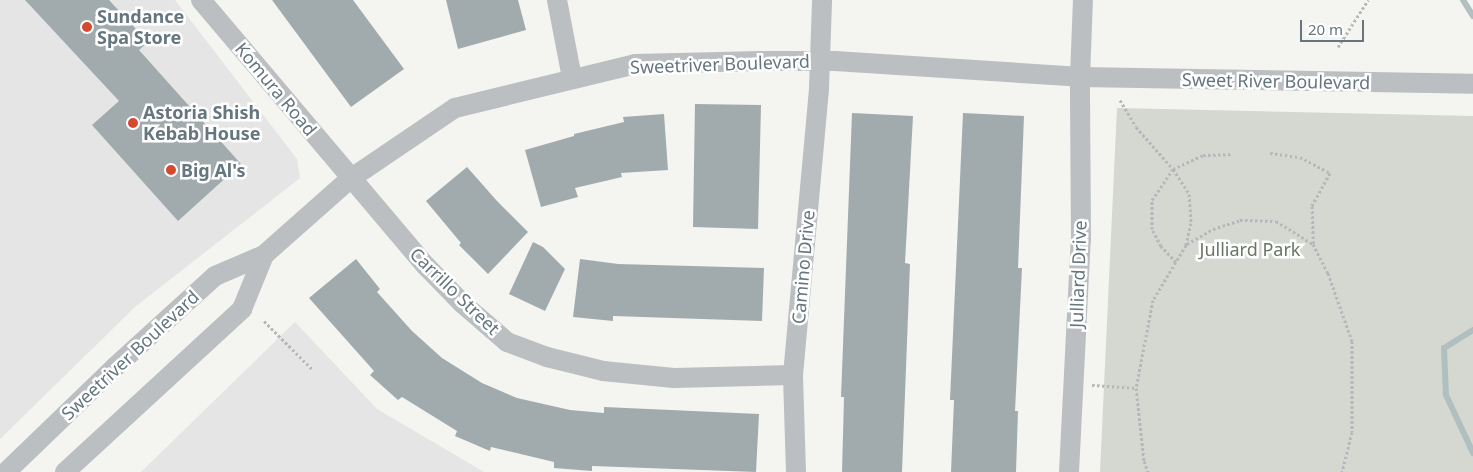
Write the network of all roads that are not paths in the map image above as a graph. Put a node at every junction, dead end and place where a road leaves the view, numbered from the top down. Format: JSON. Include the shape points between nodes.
{"nodes":[{"id":1,"x":201,"y":0,"type":"edge"},
{"id":2,"x":557,"y":0,"type":"edge"},
{"id":3,"x":822,"y":0,"type":"edge"},
{"id":4,"x":1083,"y":0,"type":"edge"},
{"id":5,"x":821,"y":62,"type":"junction"},
{"id":6,"x":1080,"y":77,"type":"junction"},
{"id":7,"x":572,"y":78,"type":"junction"},
{"id":8,"x":1473,"y":84,"type":"edge"},
{"id":9,"x":350,"y":179,"type":"junction"},
{"id":10,"x":264,"y":255,"type":"junction"},
{"id":11,"x":793,"y":375,"type":"junction"},
{"id":12,"x":6,"y":472,"type":"edge"},
{"id":13,"x":65,"y":472,"type":"edge"},
{"id":14,"x":796,"y":472,"type":"edge"},
{"id":15,"x":1069,"y":472,"type":"edge"}],
"edges":[{"from":1,"to":9,"type":"street","name":"Komura Road"},
{"from":2,"to":7,"type":"street"},
{"from":3,"to":5,"type":"street","name":"Camino Drive"},
{"from":4,"to":6,"type":"street","name":"Julliard Drive"},
{"from":5,"to":6,"type":"street","name":"Sweetriver Boulevard"},
{"from":5,"to":7,"type":"street","name":"Sweetriver Boulevard","via":[[635,64]]},
{"from":5,"to":11,"type":"street","name":"Camino Drive"},
{"from":6,"to":8,"type":"street","name":"Sweet River Boulevard"},
{"from":6,"to":15,"type":"street","name":"Julliard Drive","via":[[1081,239]]},
{"from":7,"to":9,"type":"street","name":"Sweetriver Boulevard","via":[[455,108]]},
{"from":9,"to":10,"type":"street","name":"Sweetriver Boulevard"},
{"from":9,"to":11,"type":"street","name":"Carrillo Street","via":[[426,266],[507,342],[547,357],[603,371],[674,378]]},
{"from":10,"to":12,"type":"street","name":"Sweetriver Boulevard","via":[[215,276]]},
{"from":10,"to":13,"type":"street","name":"Sweetriver Boulevard","via":[[242,309]]},
{"from":11,"to":14,"type":"street","name":"Camino Drive"}]}
